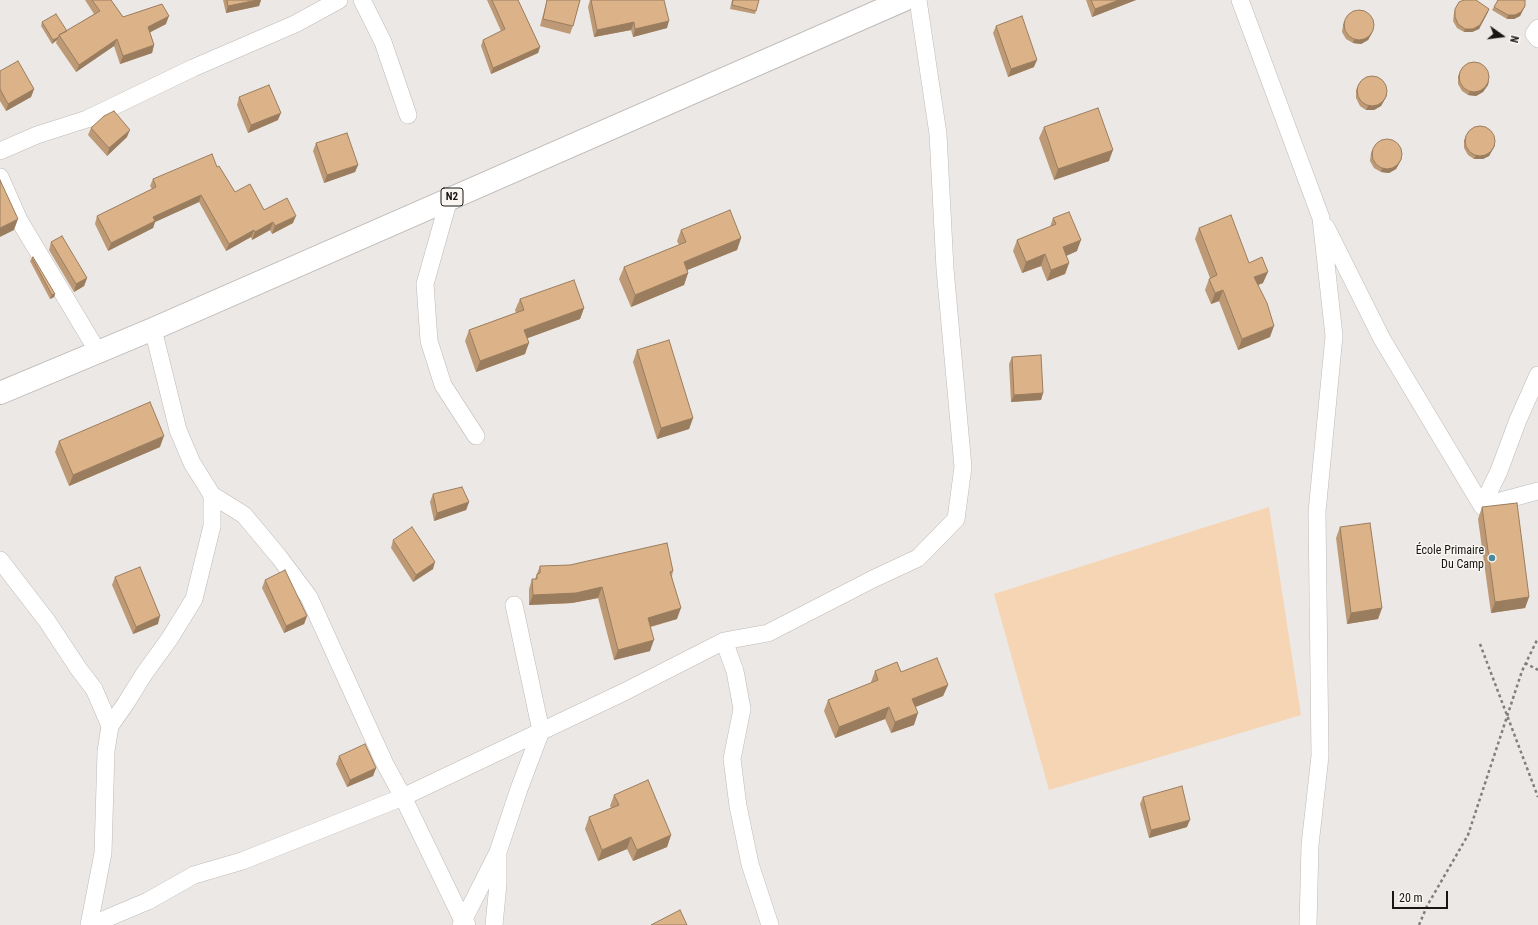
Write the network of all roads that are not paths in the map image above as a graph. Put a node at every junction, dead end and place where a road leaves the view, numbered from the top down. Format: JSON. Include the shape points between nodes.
{"nodes":[{"id":1,"x":339,"y":0,"type":"edge"},
{"id":2,"x":362,"y":0,"type":"edge"},
{"id":3,"x":904,"y":0,"type":"edge"},
{"id":4,"x":918,"y":0,"type":"edge"},
{"id":5,"x":1240,"y":0,"type":"edge"},
{"id":6,"x":1538,"y":28,"type":"edge"},
{"id":7,"x":1538,"y":39,"type":"edge"},
{"id":8,"x":408,"y":115,"type":"dead end"},
{"id":9,"x":0,"y":151,"type":"edge"},
{"id":10,"x":0,"y":177,"type":"edge"},
{"id":11,"x":449,"y":199,"type":"junction"},
{"id":12,"x":1321,"y":218,"type":"junction"},
{"id":13,"x":153,"y":329,"type":"junction"},
{"id":14,"x":98,"y":352,"type":"junction"},
{"id":15,"x":1538,"y":375,"type":"edge"},
{"id":16,"x":0,"y":393,"type":"edge"},
{"id":17,"x":476,"y":436,"type":"dead end"},
{"id":18,"x":1538,"y":491,"type":"edge"},
{"id":19,"x":212,"y":495,"type":"junction"},
{"id":20,"x":1482,"y":506,"type":"junction"},
{"id":21,"x":0,"y":560,"type":"edge"},
{"id":22,"x":514,"y":605,"type":"dead end"},
{"id":23,"x":724,"y":641,"type":"junction"},
{"id":24,"x":110,"y":726,"type":"junction"},
{"id":25,"x":541,"y":731,"type":"junction"},
{"id":26,"x":403,"y":797,"type":"junction"},
{"id":27,"x":498,"y":852,"type":"junction"},
{"id":28,"x":464,"y":924,"type":"edge"},
{"id":29,"x":90,"y":925,"type":"edge"},
{"id":30,"x":494,"y":925,"type":"edge"},
{"id":31,"x":770,"y":925,"type":"edge"},
{"id":32,"x":1308,"y":925,"type":"edge"}],
"edges":[{"from":1,"to":9,"type":"street","via":[[295,24],[193,68],[87,119],[37,135]]},
{"from":2,"to":8,"type":"street","via":[[383,42]]},
{"from":3,"to":11,"type":"highway","number":"N2"},
{"from":4,"to":23,"type":"street","via":[[938,134],[945,269],[963,467],[956,519],[918,558],[768,633]]},
{"from":5,"to":12,"type":"street"},
{"from":6,"to":7,"type":"street","via":[[1534,34]]},
{"from":10,"to":14,"type":"street","via":[[19,220]]},
{"from":11,"to":13,"type":"highway","number":"N2"},
{"from":11,"to":17,"type":"street","via":[[425,284],[429,341],[443,385]]},
{"from":12,"to":20,"type":"street","via":[[1382,339]]},
{"from":12,"to":32,"type":"street","via":[[1334,336],[1317,512],[1320,756],[1310,844]]},
{"from":13,"to":14,"type":"highway","number":"N2"},
{"from":13,"to":19,"type":"street","via":[[178,430],[192,463]]},
{"from":14,"to":16,"type":"highway","number":"N2"},
{"from":15,"to":20,"type":"street"},
{"from":18,"to":20,"type":"street"},
{"from":19,"to":24,"type":"street","via":[[212,526],[194,599]]},
{"from":19,"to":26,"type":"street","via":[[244,515],[309,597],[385,764]]},
{"from":21,"to":24,"type":"street","via":[[47,621],[94,689]]},
{"from":22,"to":25,"type":"street"},
{"from":23,"to":25,"type":"street"},
{"from":23,"to":31,"type":"street","via":[[736,671],[742,708],[732,759],[738,806],[750,864]]},
{"from":24,"to":29,"type":"street","via":[[106,751],[103,853]]},
{"from":25,"to":26,"type":"street"},
{"from":25,"to":27,"type":"street"},
{"from":26,"to":28,"type":"street"},
{"from":26,"to":29,"type":"street","via":[[242,861],[194,876],[148,901]]},
{"from":27,"to":28,"type":"street"},
{"from":27,"to":30,"type":"street"}]}
